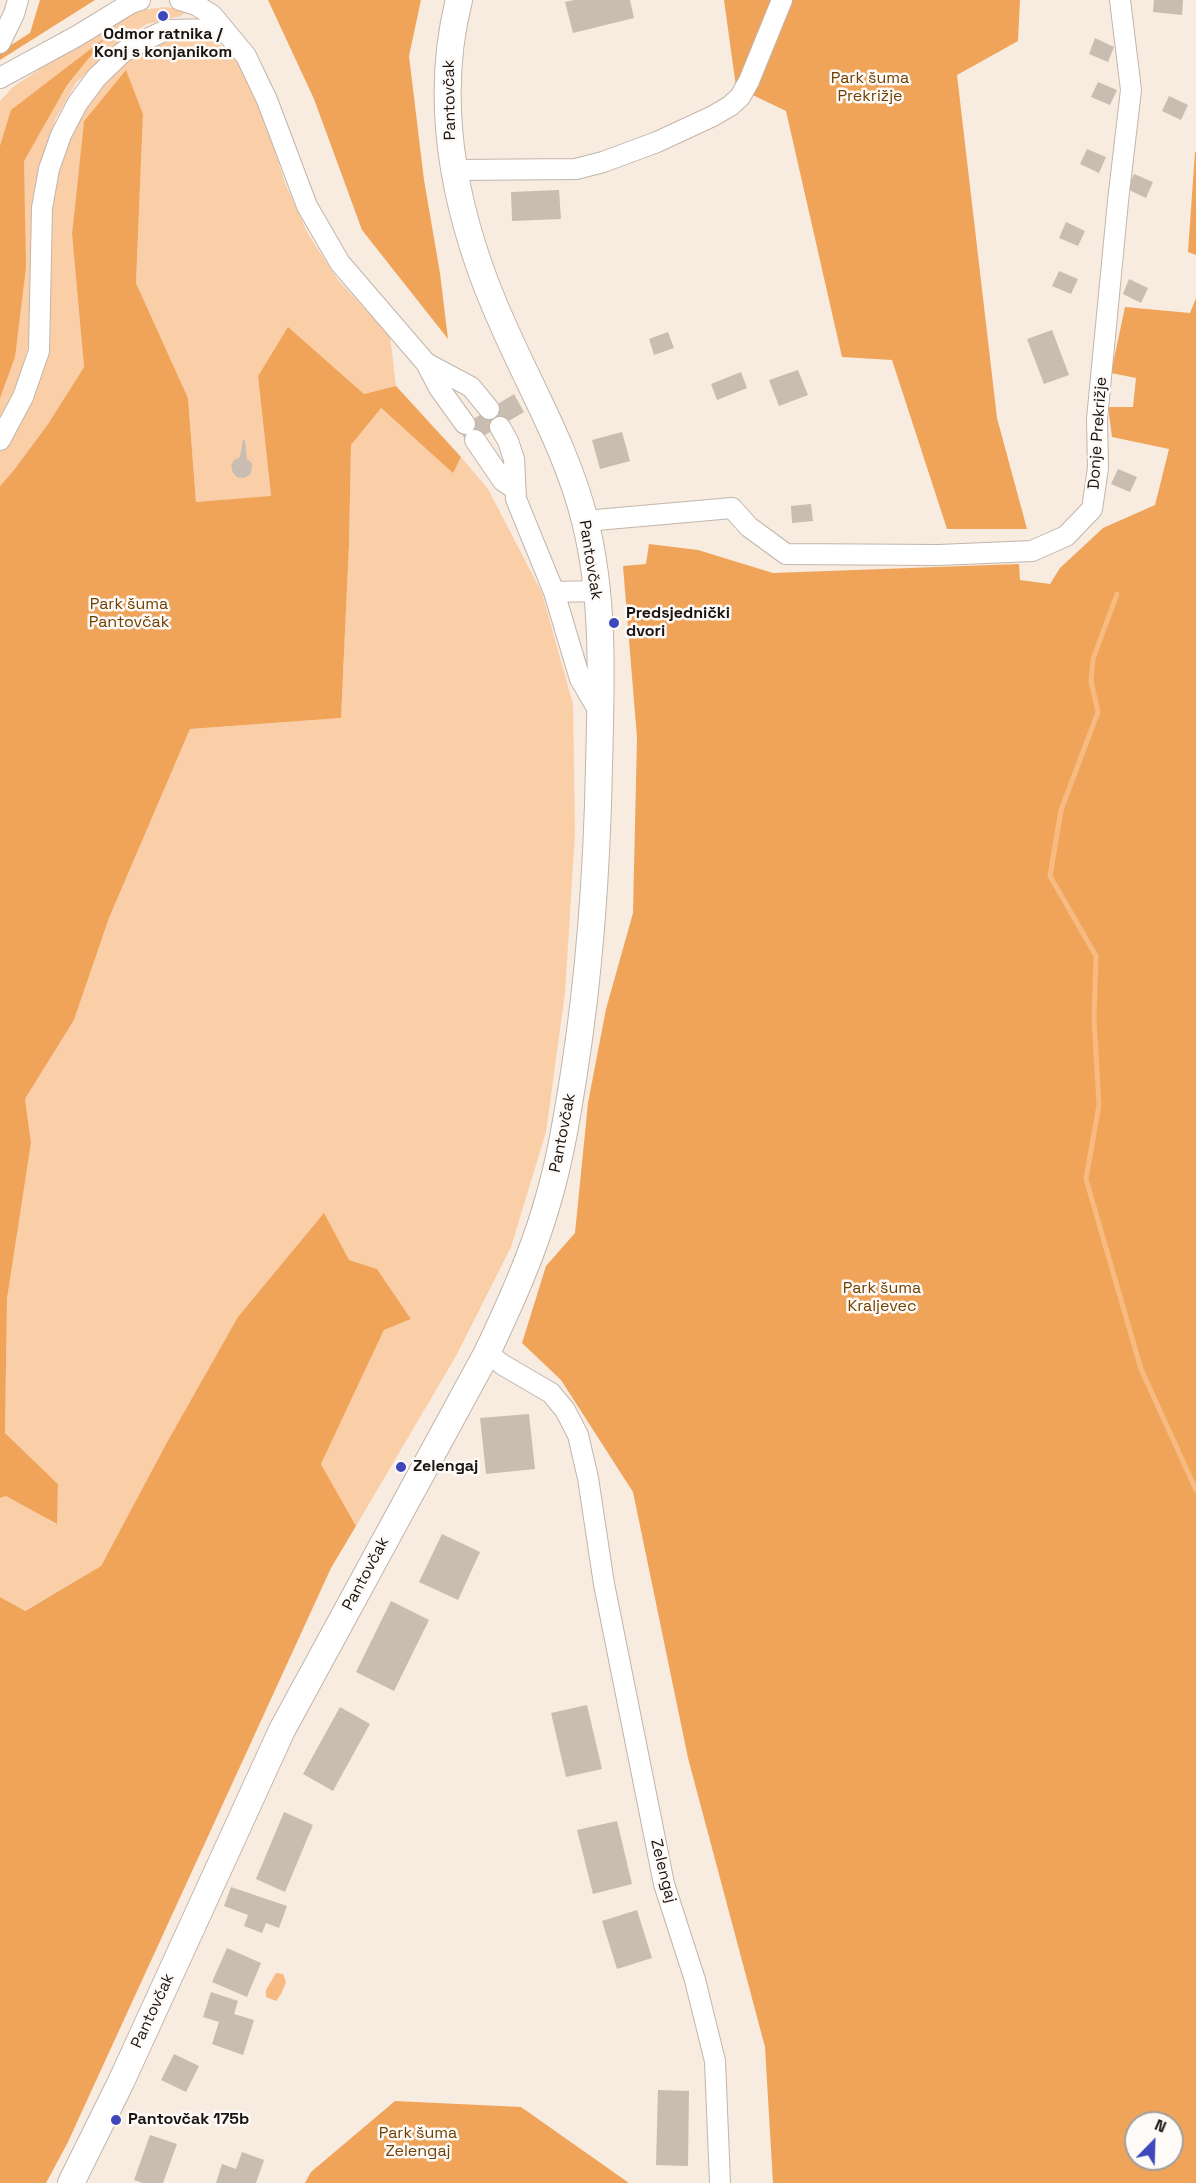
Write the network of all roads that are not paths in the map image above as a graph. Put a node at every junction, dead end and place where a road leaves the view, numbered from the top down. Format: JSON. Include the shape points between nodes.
{"nodes":[{"id":1,"x":18,"y":0,"type":"edge"},
{"id":2,"x":180,"y":0,"type":"edge"},
{"id":3,"x":459,"y":0,"type":"edge"},
{"id":4,"x":783,"y":0,"type":"edge"},
{"id":5,"x":1120,"y":0,"type":"edge"},
{"id":6,"x":134,"y":1,"type":"edge"},
{"id":7,"x":223,"y":29,"type":"junction"},
{"id":8,"x":0,"y":43,"type":"edge"},
{"id":9,"x":0,"y":78,"type":"edge"},
{"id":10,"x":455,"y":170,"type":"junction"},
{"id":11,"x":426,"y":363,"type":"junction"},
{"id":12,"x":489,"y":409,"type":"dead end"},
{"id":13,"x":500,"y":427,"type":"dead end"},
{"id":14,"x":0,"y":440,"type":"edge"},
{"id":15,"x":515,"y":489,"type":"junction"},
{"id":16,"x":585,"y":521,"type":"junction"},
{"id":17,"x":596,"y":591,"type":"junction"},
{"id":18,"x":554,"y":592,"type":"junction"},
{"id":19,"x":600,"y":713,"type":"junction"},
{"id":20,"x":487,"y":1353,"type":"junction"},
{"id":21,"x":71,"y":2183,"type":"edge"},
{"id":22,"x":720,"y":2183,"type":"edge"}],
"edges":[{"from":1,"to":8,"type":"street"},
{"from":2,"to":7,"type":"street","via":[[212,15]]},
{"from":3,"to":10,"type":"main road","name":"Pantovčak","via":[[448,64],[448,110]]},
{"from":4,"to":10,"type":"street","via":[[740,97],[713,116],[657,142],[576,169]]},
{"from":5,"to":16,"type":"street","name":"Donje Prekrižje","via":[[1131,90],[1097,419],[1098,468],[1092,509],[1066,536],[1032,551],[786,554],[749,527],[732,508]]},
{"from":6,"to":9,"type":"street"},
{"from":7,"to":11,"type":"street","via":[[246,56],[307,206],[340,263]]},
{"from":7,"to":14,"type":"street","via":[[166,30],[145,40],[123,52],[77,104],[49,169],[42,208],[39,351],[23,397]]},
{"from":10,"to":16,"type":"main road","name":"Pantovčak","via":[[480,271],[549,422]]},
{"from":11,"to":12,"type":"street","via":[[471,387]]},
{"from":11,"to":15,"type":"street","via":[[503,481]]},
{"from":13,"to":15,"type":"street","via":[[514,459]]},
{"from":15,"to":18,"type":"street","via":[[522,516]]},
{"from":16,"to":17,"type":"main road","name":"Pantovčak"},
{"from":17,"to":18,"type":"street"},
{"from":17,"to":19,"type":"main road","name":"Pantovčak"},
{"from":18,"to":19,"type":"street","via":[[580,679]]},
{"from":19,"to":20,"type":"main road","name":"Pantovčak","via":[[595,905],[567,1118],[548,1203],[511,1302]]},
{"from":20,"to":21,"type":"main road","name":"Pantovčak","via":[[282,1730]]},
{"from":20,"to":22,"type":"street","name":"Zelengaj","via":[[551,1392],[579,1435],[604,1584],[664,1884],[715,2061]]}]}
